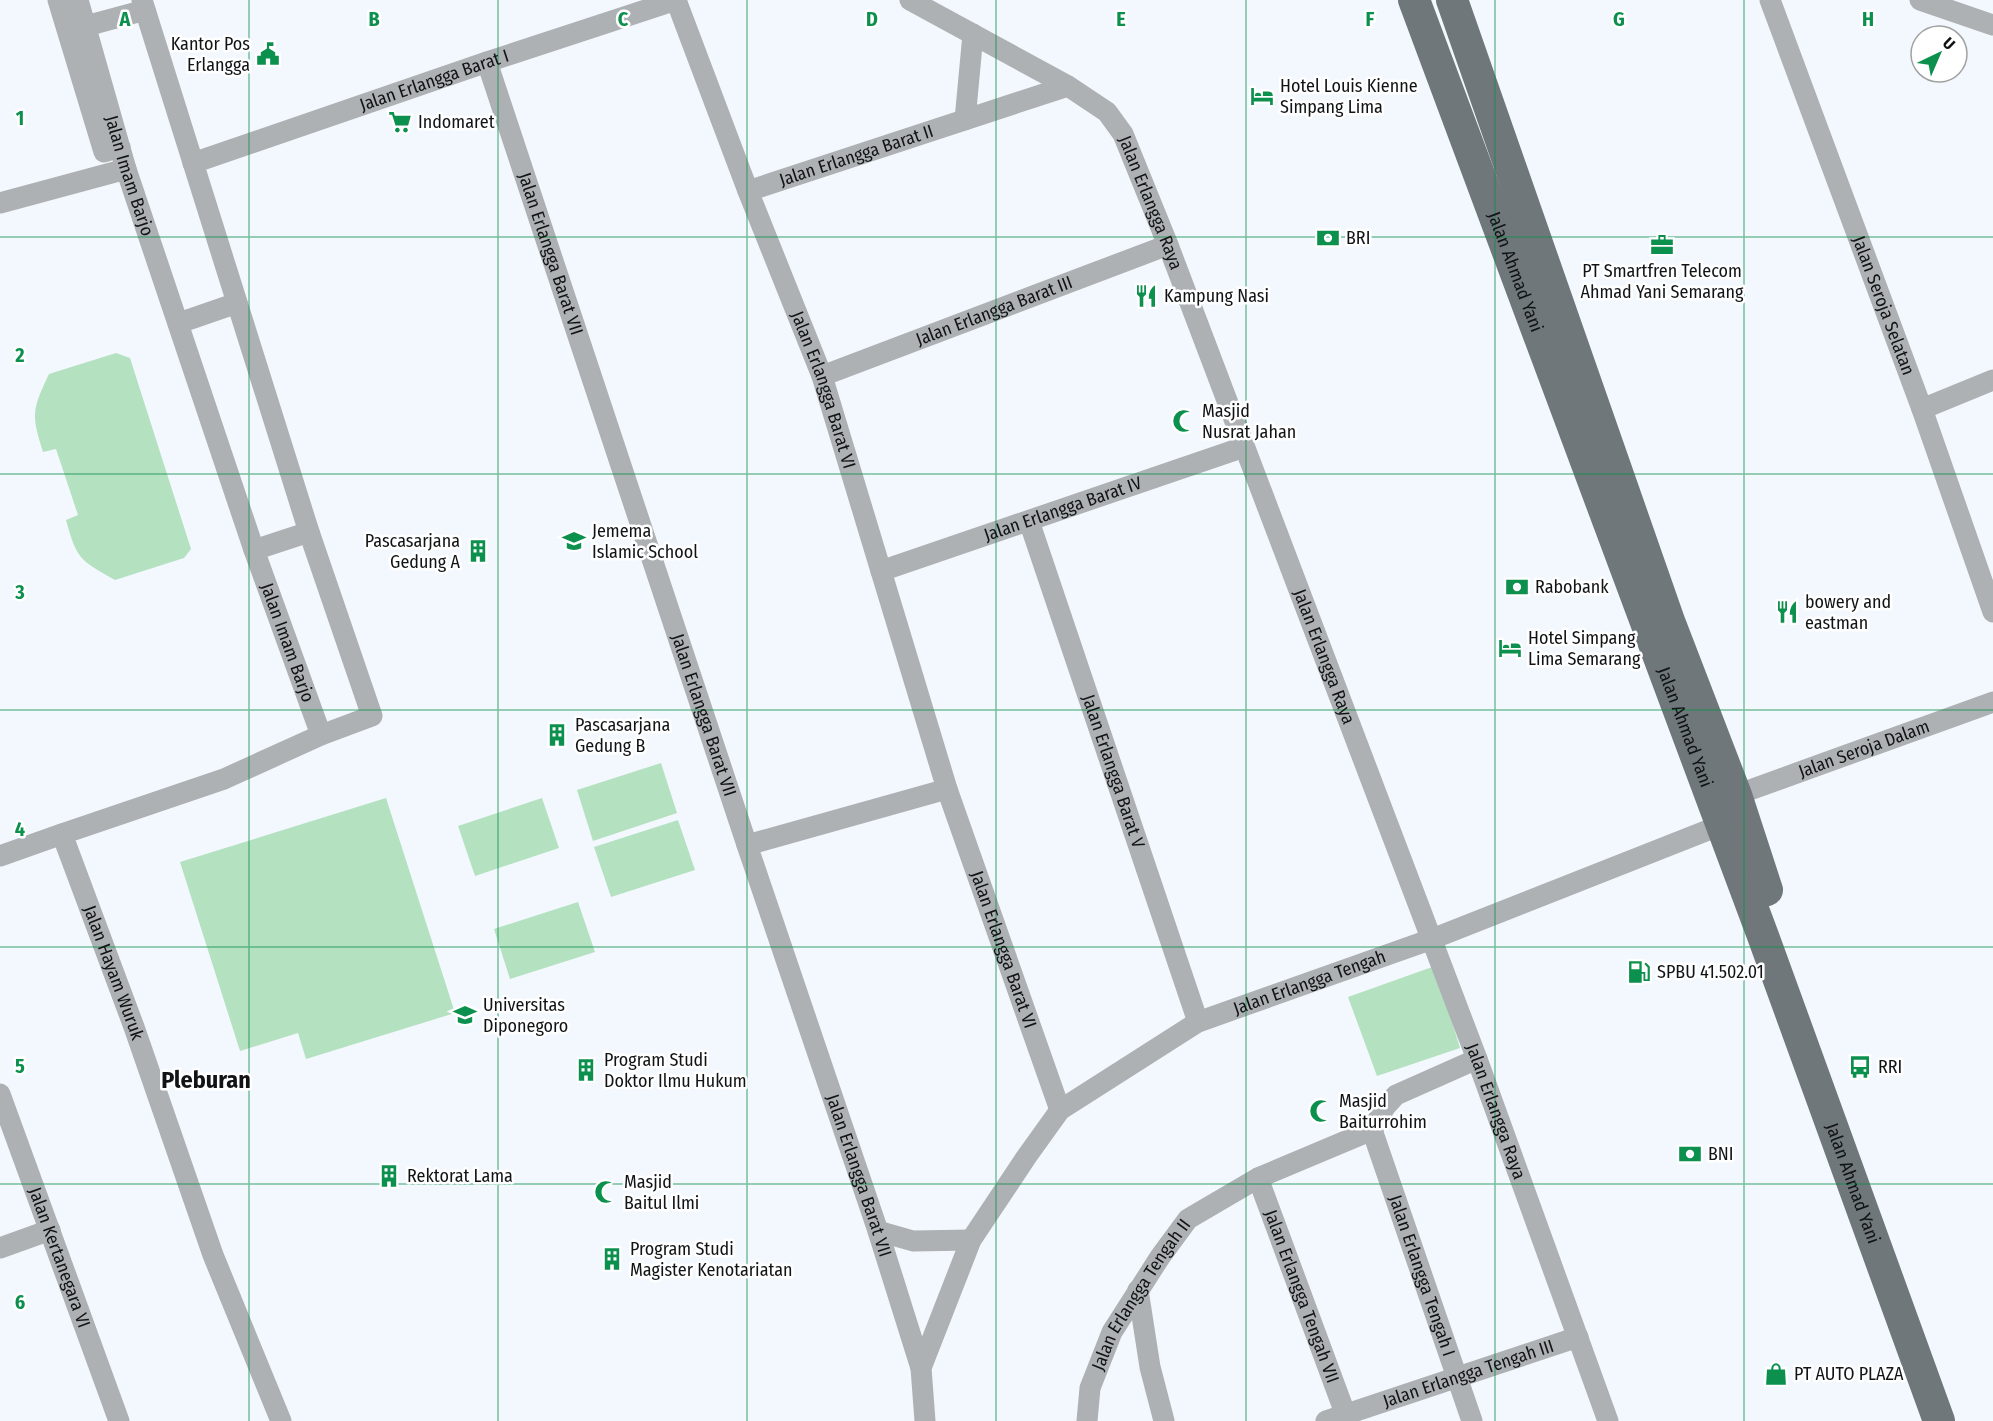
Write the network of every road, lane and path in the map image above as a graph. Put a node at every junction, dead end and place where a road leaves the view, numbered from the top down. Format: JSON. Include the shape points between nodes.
{"nodes":[{"id":1,"x":58,"y":0,"type":"edge"},
{"id":2,"x":78,"y":0,"type":"edge"},
{"id":3,"x":676,"y":0,"type":"edge"},
{"id":4,"x":910,"y":0,"type":"edge"},
{"id":5,"x":1414,"y":0,"type":"edge"},
{"id":6,"x":1452,"y":0,"type":"edge"},
{"id":7,"x":1770,"y":0,"type":"edge"},
{"id":8,"x":1920,"y":0,"type":"edge"},
{"id":9,"x":144,"y":5,"type":"edge"},
{"id":10,"x":1993,"y":25,"type":"edge"},
{"id":11,"x":86,"y":26,"type":"junction"},
{"id":12,"x":973,"y":34,"type":"junction"},
{"id":13,"x":487,"y":62,"type":"junction"},
{"id":14,"x":1068,"y":86,"type":"junction"},
{"id":15,"x":965,"y":120,"type":"junction"},
{"id":16,"x":120,"y":147,"type":"junction"},
{"id":17,"x":193,"y":163,"type":"junction"},
{"id":18,"x":126,"y":169,"type":"junction"},
{"id":19,"x":748,"y":191,"type":"junction"},
{"id":20,"x":0,"y":203,"type":"edge"},
{"id":21,"x":1168,"y":244,"type":"junction"},
{"id":22,"x":237,"y":303,"type":"junction"},
{"id":23,"x":179,"y":323,"type":"junction"},
{"id":24,"x":822,"y":376,"type":"junction"},
{"id":25,"x":1993,"y":381,"type":"edge"},
{"id":26,"x":1922,"y":409,"type":"junction"},
{"id":27,"x":1244,"y":447,"type":"junction"},
{"id":28,"x":1029,"y":521,"type":"junction"},
{"id":29,"x":309,"y":532,"type":"junction"},
{"id":30,"x":254,"y":550,"type":"junction"},
{"id":31,"x":881,"y":571,"type":"junction"},
{"id":32,"x":1993,"y":612,"type":"edge"},
{"id":33,"x":1993,"y":702,"type":"edge"},
{"id":34,"x":321,"y":735,"type":"junction"},
{"id":35,"x":947,"y":789,"type":"junction"},
{"id":36,"x":1736,"y":795,"type":"junction"},
{"id":37,"x":1721,"y":825,"type":"junction"},
{"id":38,"x":62,"y":834,"type":"junction"},
{"id":39,"x":747,"y":845,"type":"junction"},
{"id":40,"x":0,"y":856,"type":"edge"},
{"id":41,"x":1432,"y":939,"type":"junction"},
{"id":42,"x":1198,"y":1022,"type":"junction"},
{"id":43,"x":1477,"y":1059,"type":"junction"},
{"id":44,"x":0,"y":1094,"type":"edge"},
{"id":45,"x":1060,"y":1110,"type":"junction"},
{"id":46,"x":1372,"y":1130,"type":"junction"},
{"id":47,"x":1258,"y":1178,"type":"junction"},
{"id":48,"x":50,"y":1230,"type":"junction"},
{"id":49,"x":878,"y":1231,"type":"junction"},
{"id":50,"x":971,"y":1240,"type":"junction"},
{"id":51,"x":0,"y":1248,"type":"edge"},
{"id":52,"x":1138,"y":1290,"type":"junction"},
{"id":53,"x":1578,"y":1337,"type":"junction"},
{"id":54,"x":921,"y":1368,"type":"junction"},
{"id":55,"x":1457,"y":1376,"type":"junction"},
{"id":56,"x":1335,"y":1417,"type":"edge"},
{"id":57,"x":120,"y":1421,"type":"edge"},
{"id":58,"x":281,"y":1421,"type":"edge"},
{"id":59,"x":925,"y":1421,"type":"edge"},
{"id":60,"x":1087,"y":1421,"type":"edge"},
{"id":61,"x":1164,"y":1421,"type":"edge"},
{"id":62,"x":1472,"y":1421,"type":"edge"},
{"id":63,"x":1608,"y":1421,"type":"edge"},
{"id":64,"x":1939,"y":1421,"type":"edge"},
{"id":65,"x":1953,"y":1421,"type":"edge"}],
"edges":[{"from":1,"to":16,"type":"street","via":[[104,152]]},
{"from":2,"to":11,"type":"street","name":"Jalan Imam Barjo"},
{"from":3,"to":13,"type":"street","name":"Jalan Erlangga Barat I"},
{"from":3,"to":19,"type":"street","name":"Jalan Erlangga Barat VI"},
{"from":4,"to":12,"type":"street","name":"Jalan Erlangga Raya"},
{"from":5,"to":37,"type":"main road","name":"Jalan Ahmad Yani"},
{"from":6,"to":36,"type":"main road","name":"Jalan Ahmad Yani","via":[[1669,621]]},
{"from":7,"to":26,"type":"street","name":"Jalan Seroja Selatan"},
{"from":8,"to":10,"type":"street"},
{"from":9,"to":11,"type":"street"},
{"from":9,"to":17,"type":"street"},
{"from":11,"to":16,"type":"street","name":"Jalan Imam Barjo"},
{"from":12,"to":14,"type":"street","name":"Jalan Erlangga Raya"},
{"from":12,"to":15,"type":"street"},
{"from":13,"to":17,"type":"street","name":"Jalan Erlangga Barat I"},
{"from":13,"to":39,"type":"street","name":"Jalan Erlangga Barat VII"},
{"from":14,"to":15,"type":"street","name":"Jalan Erlangga Barat II"},
{"from":14,"to":21,"type":"street","name":"Jalan Erlangga Raya","via":[[1116,122]]},
{"from":15,"to":19,"type":"street","name":"Jalan Erlangga Barat II"},
{"from":16,"to":18,"type":"street","name":"Jalan Imam Barjo"},
{"from":17,"to":22,"type":"street"},
{"from":18,"to":20,"type":"street"},
{"from":18,"to":23,"type":"street","name":"Jalan Imam Barjo"},
{"from":19,"to":24,"type":"street","name":"Jalan Erlangga Barat VI"},
{"from":21,"to":24,"type":"street","name":"Jalan Erlangga Barat III"},
{"from":21,"to":27,"type":"street","name":"Jalan Erlangga Raya"},
{"from":22,"to":23,"type":"street"},
{"from":22,"to":29,"type":"street"},
{"from":23,"to":30,"type":"street","name":"Jalan Imam Barjo"},
{"from":24,"to":31,"type":"street","name":"Jalan Erlangga Barat VI"},
{"from":25,"to":26,"type":"street"},
{"from":26,"to":32,"type":"street","name":"Jalan Seroja Selatan"},
{"from":27,"to":28,"type":"street","name":"Jalan Erlangga Barat IV"},
{"from":27,"to":41,"type":"street","name":"Jalan Erlangga Raya"},
{"from":28,"to":31,"type":"street","name":"Jalan Erlangga Barat IV"},
{"from":28,"to":42,"type":"street","name":"Jalan Erlangga Barat V"},
{"from":29,"to":30,"type":"street"},
{"from":29,"to":34,"type":"street","via":[[372,716]]},
{"from":30,"to":34,"type":"street","name":"Jalan Imam Barjo"},
{"from":31,"to":35,"type":"street","name":"Jalan Erlangga Barat VI"},
{"from":33,"to":36,"type":"street","name":"Jalan Seroja Dalam"},
{"from":34,"to":38,"type":"street","via":[[224,779]]},
{"from":35,"to":39,"type":"street"},
{"from":35,"to":45,"type":"street","name":"Jalan Erlangga Barat VI"},
{"from":36,"to":65,"type":"main road","name":"Jalan Ahmad Yani","via":[[1803,993],[1872,1178]]},
{"from":37,"to":41,"type":"street","name":"Jalan Erlangga Tengah"},
{"from":37,"to":64,"type":"main road","name":"Jalan Ahmad Yani"},
{"from":38,"to":40,"type":"street"},
{"from":38,"to":58,"type":"street","name":"Jalan Hayam Wuruk","via":[[213,1255]]},
{"from":39,"to":49,"type":"street","name":"Jalan Erlangga Barat VII"},
{"from":41,"to":42,"type":"street","name":"Jalan Erlangga Tengah"},
{"from":41,"to":43,"type":"street","name":"Jalan Erlangga Raya"},
{"from":42,"to":45,"type":"street","name":"Jalan Erlangga Tengah"},
{"from":43,"to":46,"type":"street","via":[[1396,1095]]},
{"from":43,"to":53,"type":"street","name":"Jalan Erlangga Raya"},
{"from":44,"to":48,"type":"street","name":"Jalan Kertanegara VI"},
{"from":45,"to":50,"type":"street","name":"Jalan Erlangga Tengah"},
{"from":46,"to":47,"type":"street","name":"Jalan Erlangga Tengah II"},
{"from":46,"to":55,"type":"street","name":"Jalan Erlangga Tengah I"},
{"from":47,"to":52,"type":"street","name":"Jalan Erlangga Tengah II","via":[[1188,1219]]},
{"from":47,"to":56,"type":"street","name":"Jalan Erlangga Tengah VII"},
{"from":48,"to":51,"type":"street"},
{"from":48,"to":57,"type":"street","name":"Jalan Kertanegara VI"},
{"from":49,"to":50,"type":"street","via":[[913,1241]]},
{"from":49,"to":54,"type":"street","name":"Jalan Erlangga Barat VII"},
{"from":50,"to":54,"type":"street","name":"Jalan Erlangga Tengah"},
{"from":52,"to":60,"type":"street","name":"Jalan Erlangga Tengah II","via":[[1112,1332],[1090,1388]]},
{"from":52,"to":61,"type":"street","via":[[1150,1367]]},
{"from":53,"to":55,"type":"street","name":"Jalan Erlangga Tengah III"},
{"from":53,"to":63,"type":"street","name":"Jalan Erlangga Raya"},
{"from":54,"to":59,"type":"street","name":"Jalan Erlangga Tengah"},
{"from":55,"to":56,"type":"street","name":"Jalan Erlangga Tengah III"},
{"from":55,"to":62,"type":"street","name":"Jalan Erlangga Tengah I"}]}
